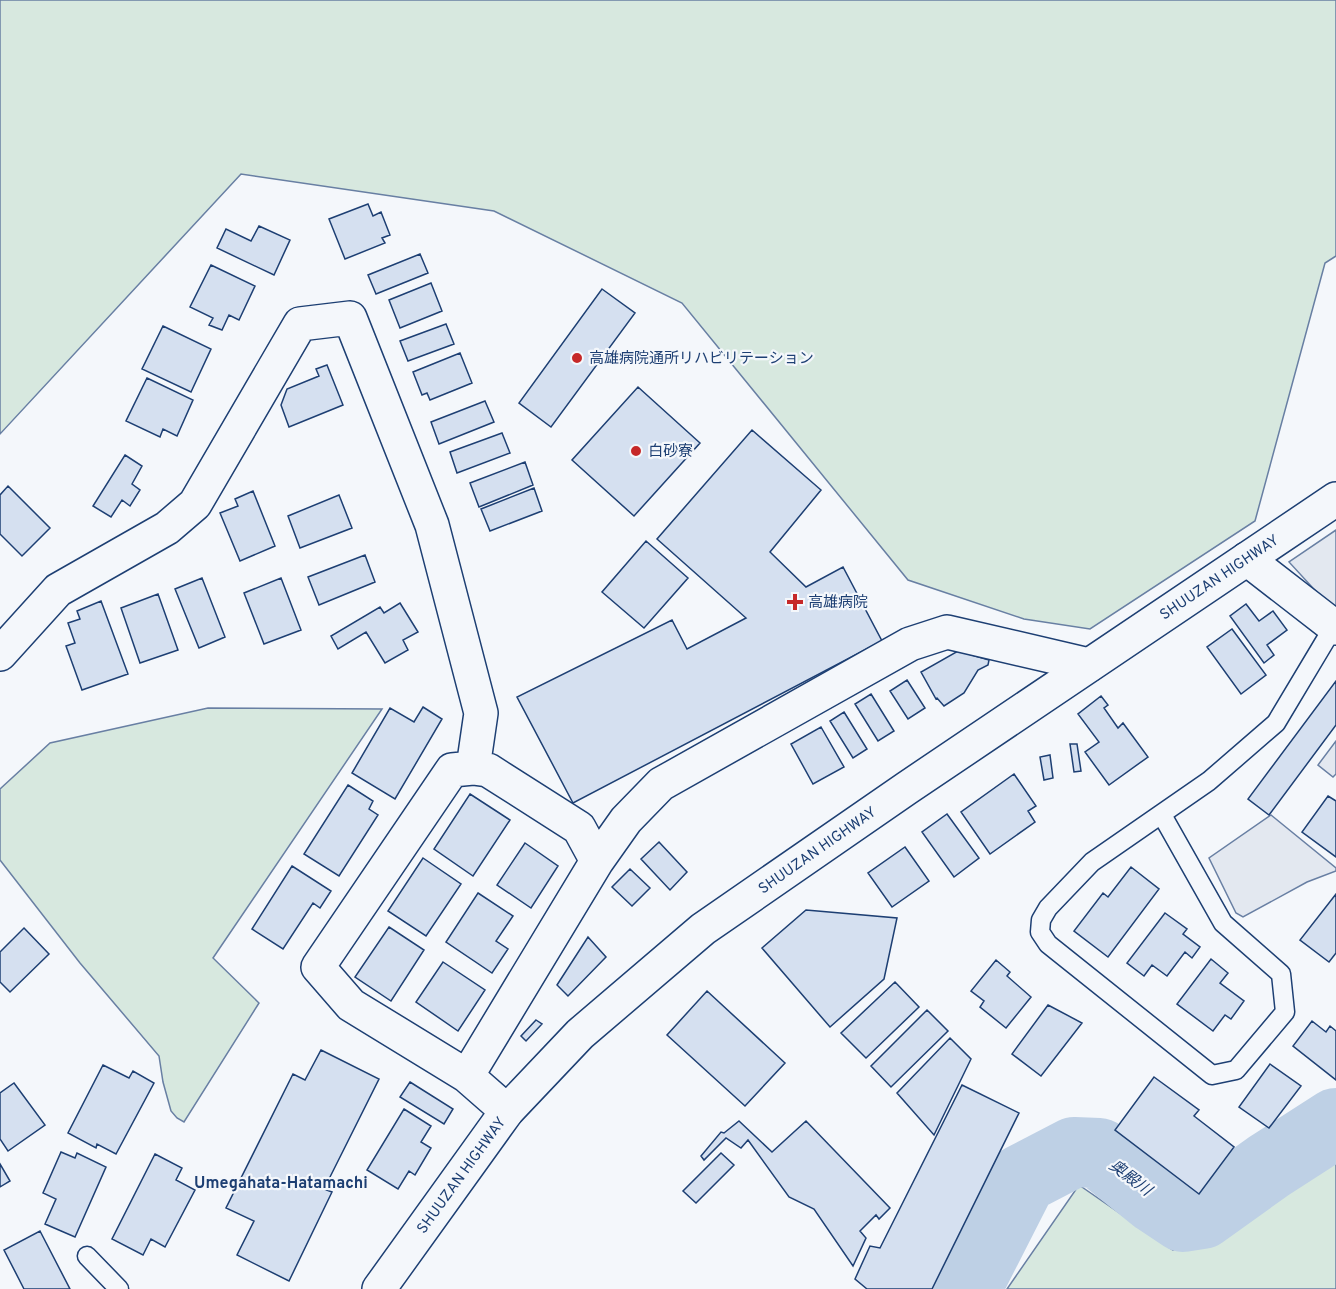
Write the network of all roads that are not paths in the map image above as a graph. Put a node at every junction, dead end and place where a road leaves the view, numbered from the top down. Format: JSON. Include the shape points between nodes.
{"nodes":[{"id":1,"x":1336,"y":499,"type":"edge"},
{"id":2,"x":1246,"y":559,"type":"junction"},
{"id":3,"x":1335,"y":627,"type":"edge"},
{"id":4,"x":0,"y":654,"type":"edge"},
{"id":5,"x":1089,"y":665,"type":"junction"},
{"id":6,"x":472,"y":768,"type":"junction"},
{"id":7,"x":1162,"y":815,"type":"junction"},
{"id":8,"x":597,"y":861,"type":"junction"},
{"id":9,"x":467,"y":1076,"type":"junction"},
{"id":10,"x":507,"y":1111,"type":"junction"},
{"id":11,"x":87,"y":1256,"type":"dead end"},
{"id":12,"x":119,"y":1289,"type":"edge"},
{"id":13,"x":379,"y":1289,"type":"edge"}],
"edges":[{"from":1,"to":2,"type":"main road","name":"SHUUZAN HIGHWAY"},
{"from":2,"to":3,"type":"main road"},
{"from":2,"to":5,"type":"main road","name":"SHUUZAN HIGHWAY"},
{"from":3,"to":7,"type":"lane","via":[[1276,723],[1209,781]]},
{"from":4,"to":6,"type":"main road","via":[[58,590],[167,528],[195,504],[300,324],[350,318],[432,525],[481,713]]},
{"from":5,"to":8,"type":"main road","via":[[947,632],[910,644],[661,784],[626,820]]},
{"from":5,"to":10,"type":"main road","name":"SHUUZAN HIGHWAY","via":[[703,929],[580,1034]]},
{"from":6,"to":8,"type":"main road","via":[[488,770],[579,828]]},
{"from":6,"to":9,"type":"main road","via":[[452,770],[318,967],[351,1005]]},
{"from":7,"to":7,"type":"lane","via":[[1092,862],[1048,908],[1040,932],[1048,945],[1212,1075],[1236,1070],[1285,1012],[1281,974],[1223,923]]},
{"from":8,"to":9,"type":"main road"},
{"from":9,"to":10,"type":"main road"},
{"from":10,"to":13,"type":"main road","name":"SHUUZAN HIGHWAY"},
{"from":11,"to":12,"type":"lane"}]}
